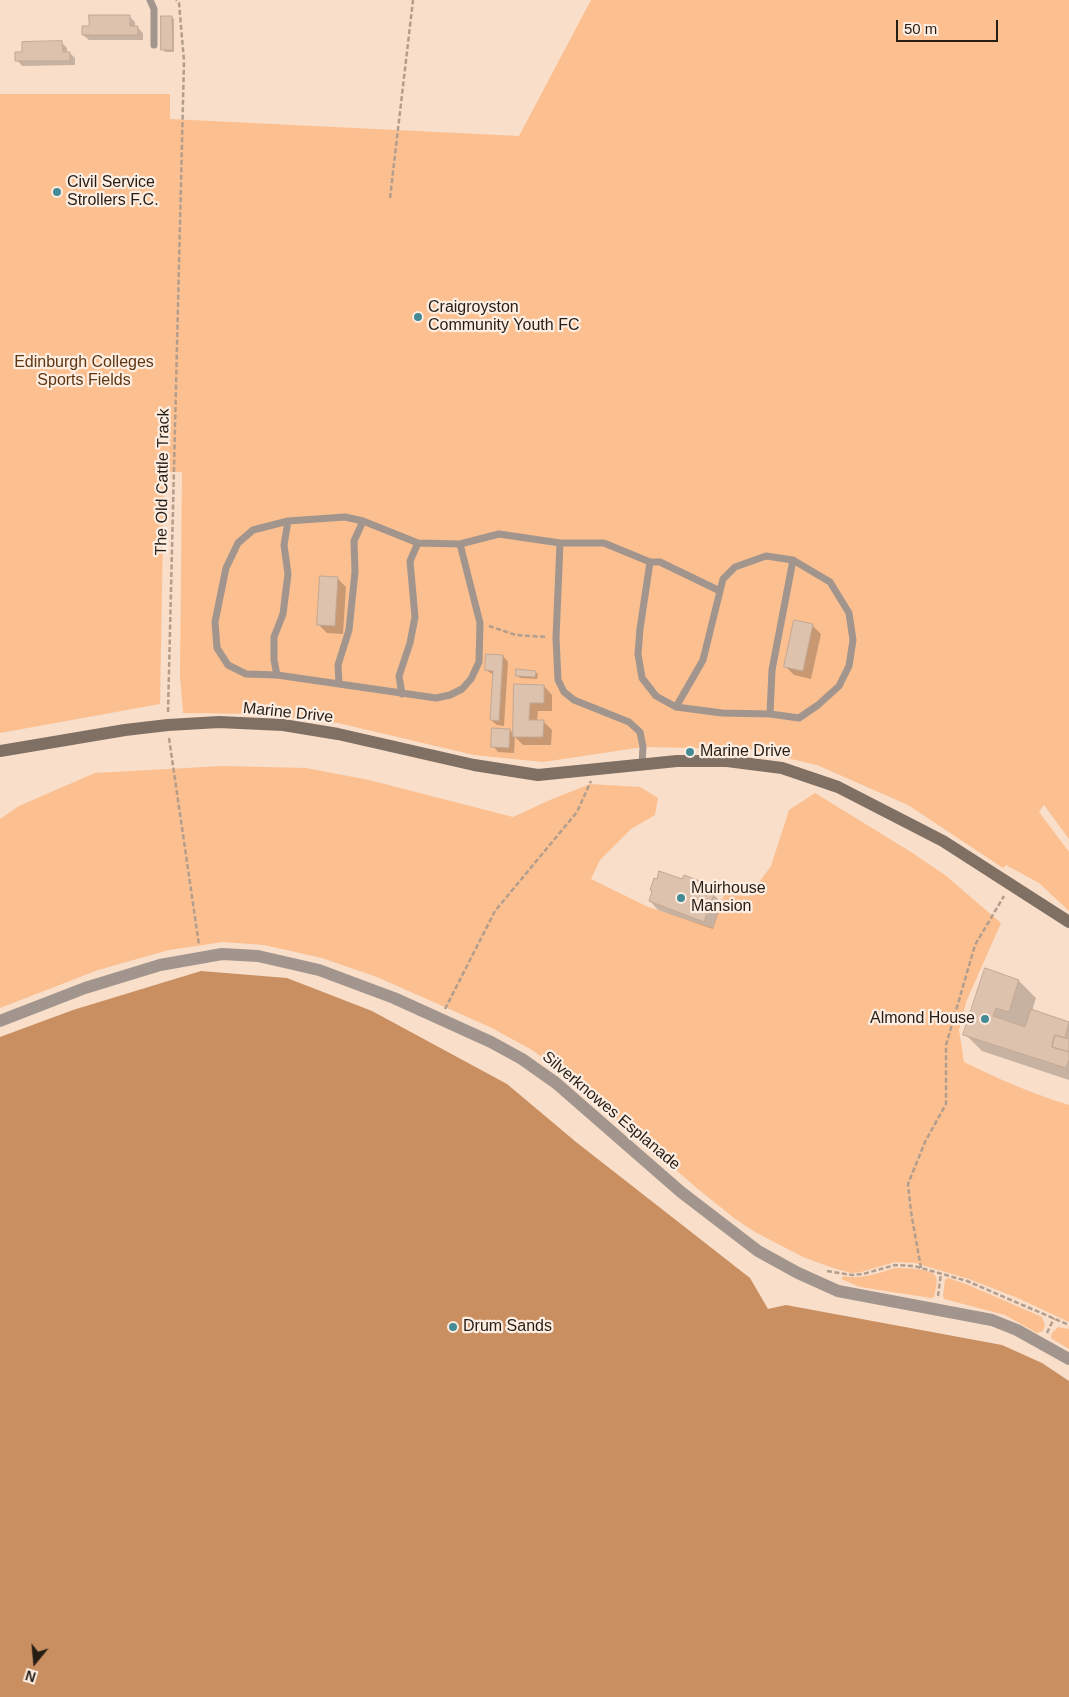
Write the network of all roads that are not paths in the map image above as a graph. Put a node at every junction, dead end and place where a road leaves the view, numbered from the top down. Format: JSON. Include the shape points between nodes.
{"nodes":[{"id":1,"x":150,"y":0,"type":"edge"},
{"id":2,"x":154,"y":46,"type":"dead end"},
{"id":3,"x":288,"y":521,"type":"junction"},
{"id":4,"x":363,"y":521,"type":"junction"},
{"id":5,"x":418,"y":543,"type":"junction"},
{"id":6,"x":560,"y":543,"type":"junction"},
{"id":7,"x":460,"y":544,"type":"junction"},
{"id":8,"x":793,"y":560,"type":"junction"},
{"id":9,"x":650,"y":562,"type":"junction"},
{"id":10,"x":720,"y":591,"type":"junction"},
{"id":11,"x":277,"y":675,"type":"junction"},
{"id":12,"x":339,"y":683,"type":"junction"},
{"id":13,"x":402,"y":694,"type":"junction"},
{"id":14,"x":676,"y":707,"type":"junction"},
{"id":15,"x":770,"y":714,"type":"junction"},
{"id":16,"x":0,"y":752,"type":"edge"},
{"id":17,"x":642,"y":764,"type":"junction"},
{"id":18,"x":1069,"y":922,"type":"edge"},
{"id":19,"x":0,"y":1021,"type":"edge"},
{"id":20,"x":1069,"y":1359,"type":"edge"}],
"edges":[{"from":1,"to":2,"type":"lane","via":[[154,10]]},
{"from":3,"to":4,"type":"lane","via":[[345,517]]},
{"from":3,"to":11,"type":"lane","via":[[284,546],[288,574],[283,614],[274,636]]},
{"from":3,"to":11,"type":"lane","via":[[252,530],[238,543],[226,568],[215,622],[217,648],[228,665],[246,674]]},
{"from":4,"to":5,"type":"lane"},
{"from":4,"to":12,"type":"lane","via":[[354,541],[349,630],[338,665]]},
{"from":5,"to":7,"type":"lane"},
{"from":5,"to":13,"type":"lane","via":[[410,561],[415,618],[399,676]]},
{"from":6,"to":7,"type":"lane","via":[[499,534]]},
{"from":6,"to":9,"type":"lane","via":[[604,544]]},
{"from":6,"to":17,"type":"lane","via":[[556,638],[558,680],[564,692],[574,700],[630,722],[640,732]]},
{"from":7,"to":13,"type":"lane","via":[[480,622],[479,662],[471,679],[450,695],[436,698]]},
{"from":8,"to":10,"type":"lane","via":[[766,556],[735,566],[722,579]]},
{"from":8,"to":15,"type":"lane","via":[[772,670]]},
{"from":8,"to":15,"type":"lane","via":[[830,582],[849,613],[852,640],[849,666],[839,686],[799,718]]},
{"from":9,"to":10,"type":"lane","via":[[660,562]]},
{"from":9,"to":14,"type":"lane","via":[[638,654],[642,678],[656,696]]},
{"from":10,"to":14,"type":"lane","via":[[703,660]]},
{"from":11,"to":12,"type":"lane"},
{"from":12,"to":13,"type":"lane"},
{"from":14,"to":15,"type":"lane","via":[[722,713]]},
{"from":16,"to":17,"type":"street","name":"Marine Drive","via":[[125,730],[219,722],[283,725],[338,734],[474,765],[538,775]]},
{"from":17,"to":18,"type":"street","name":"Marine Drive","via":[[727,761],[782,768],[838,787],[943,841]]},
{"from":19,"to":20,"type":"street","name":"Silverknowes Esplanade","via":[[85,988],[160,965],[222,954],[258,956],[319,970],[394,998],[522,1059],[556,1083],[681,1192],[758,1251],[798,1273],[838,1291],[992,1320]]}]}
